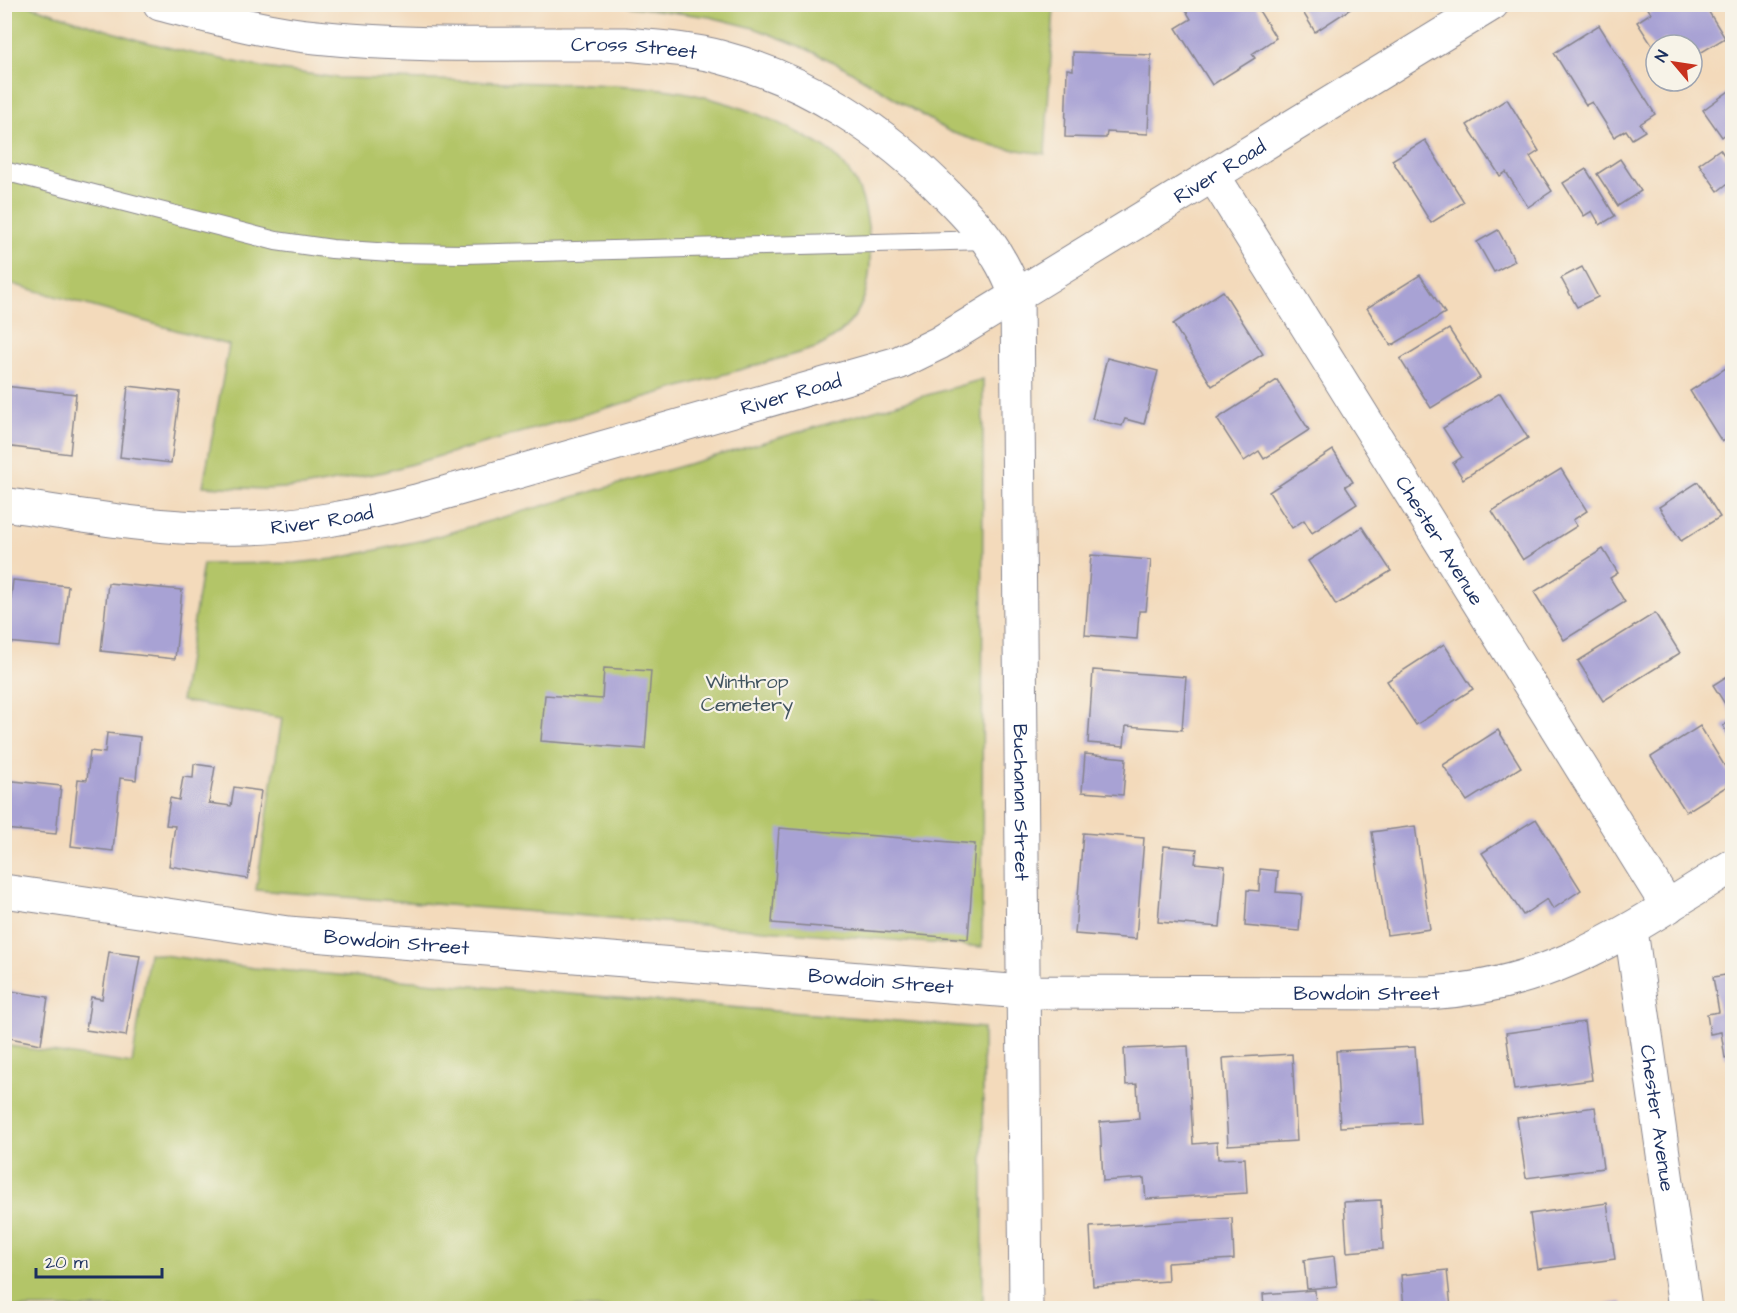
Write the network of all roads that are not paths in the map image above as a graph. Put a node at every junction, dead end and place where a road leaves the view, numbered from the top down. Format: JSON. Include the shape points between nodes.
{"nodes":[{"id":1,"x":160,"y":4,"type":"edge"},
{"id":2,"x":1492,"y":4,"type":"edge"},
{"id":3,"x":4,"y":171,"type":"edge"},
{"id":4,"x":1213,"y":176,"type":"junction"},
{"id":5,"x":987,"y":240,"type":"junction"},
{"id":6,"x":1017,"y":296,"type":"junction"},
{"id":7,"x":4,"y":504,"type":"edge"},
{"id":8,"x":1732,"y":866,"type":"edge"},
{"id":9,"x":4,"y":891,"type":"edge"},
{"id":10,"x":1668,"y":907,"type":"junction"},
{"id":11,"x":1631,"y":930,"type":"junction"},
{"id":12,"x":1023,"y":993,"type":"junction"},
{"id":13,"x":1026,"y":1308,"type":"edge"},
{"id":14,"x":1685,"y":1308,"type":"edge"}],
"edges":[{"from":1,"to":5,"type":"street","name":"Cross Street","via":[[316,37],[394,43],[625,44],[719,57],[786,80],[867,126],[924,172]]},
{"from":2,"to":4,"type":"street","name":"River Road"},
{"from":3,"to":5,"type":"lane","via":[[276,241],[332,249],[464,254]]},
{"from":4,"to":6,"type":"street","name":"River Road"},
{"from":4,"to":10,"type":"street","name":"Chester Avenue"},
{"from":5,"to":6,"type":"street","name":"Cross Street"},
{"from":6,"to":7,"type":"street","name":"River Road","via":[[898,363],[363,514],[276,527],[204,528]]},
{"from":6,"to":12,"type":"street","name":"Buchanan Street"},
{"from":8,"to":10,"type":"street","name":"Bowdoin Street"},
{"from":9,"to":12,"type":"street","name":"Bowdoin Street","via":[[288,933]]},
{"from":10,"to":11,"type":"street","name":"Bowdoin Street"},
{"from":11,"to":12,"type":"street","name":"Bowdoin Street","via":[[1541,972],[1450,992]]},
{"from":11,"to":14,"type":"street","name":"Chester Avenue"},
{"from":12,"to":13,"type":"street","name":"Buchanan Street"}]}
